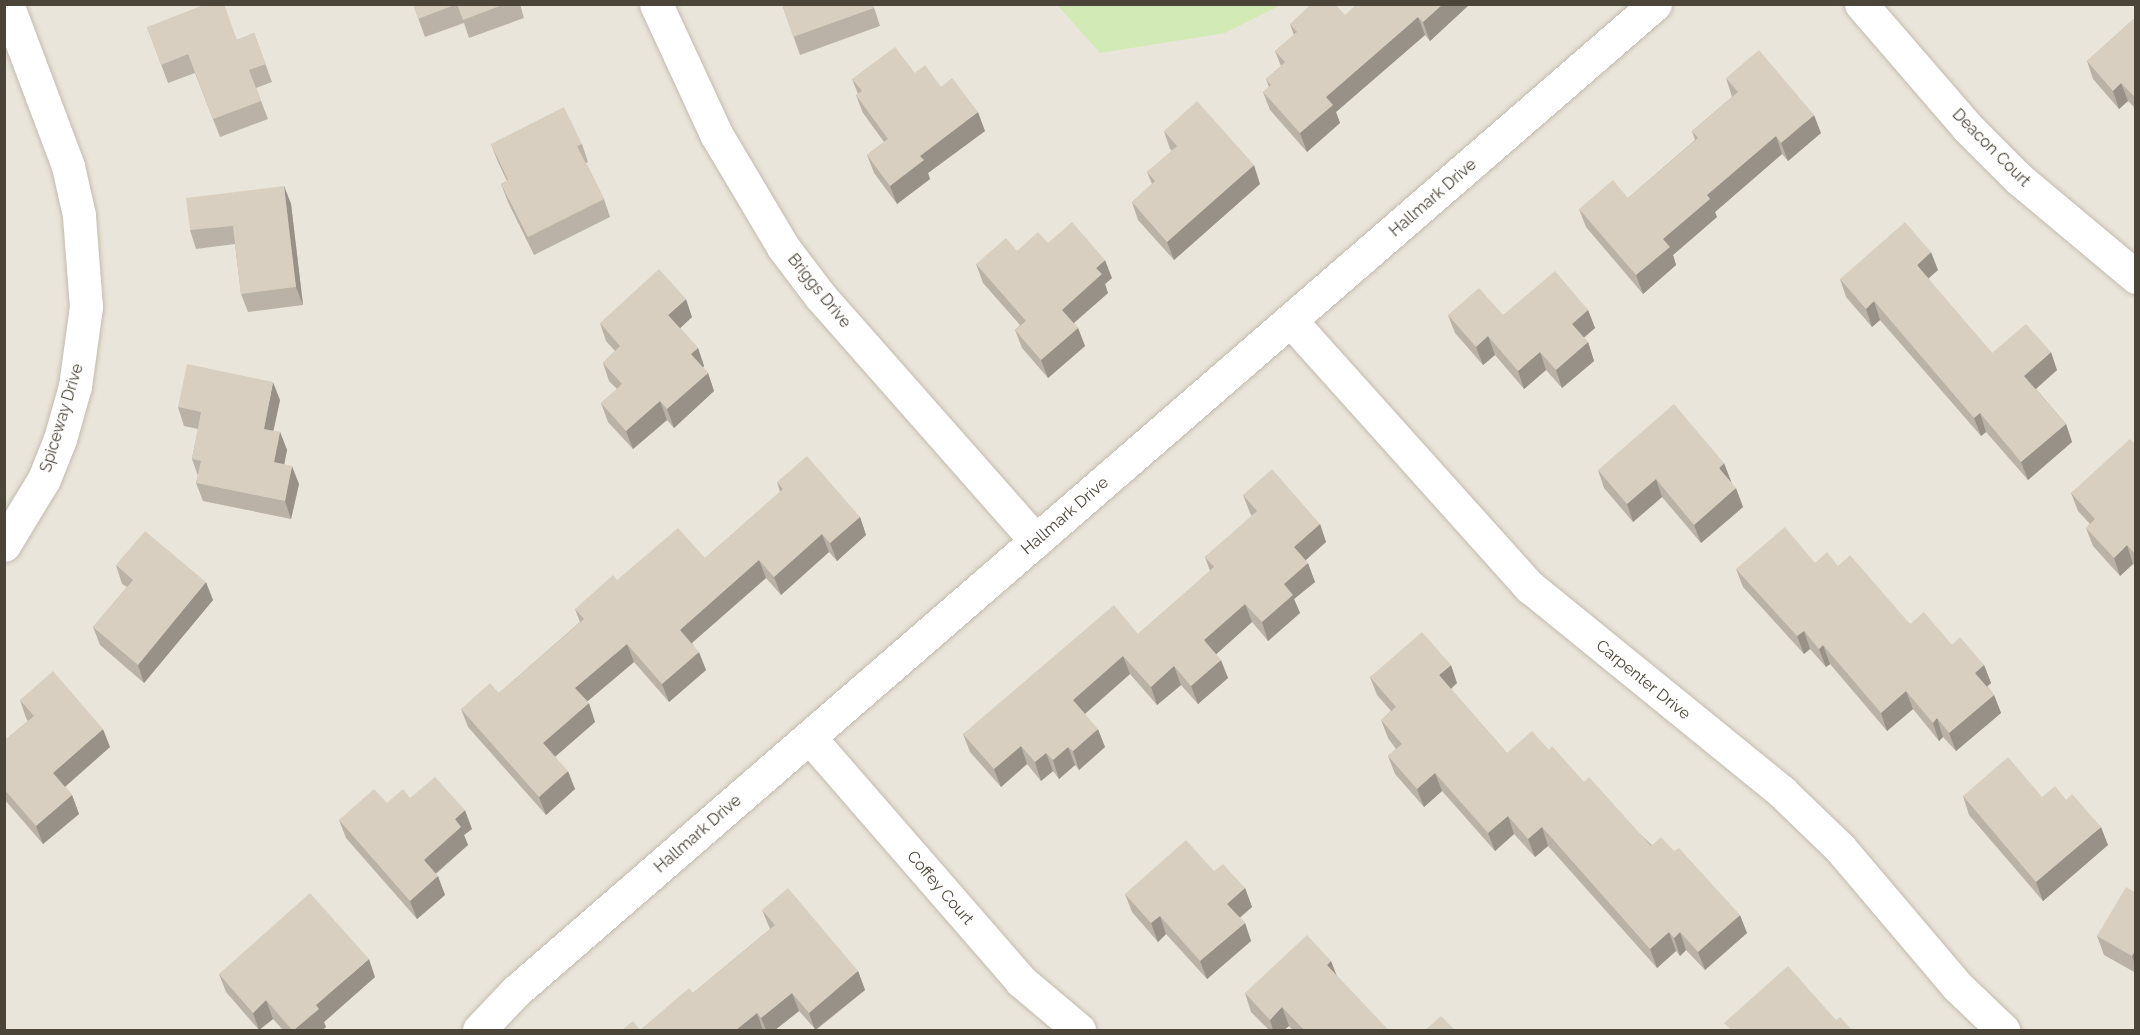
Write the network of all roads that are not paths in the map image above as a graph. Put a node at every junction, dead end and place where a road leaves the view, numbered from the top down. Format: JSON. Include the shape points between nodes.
{"nodes":[{"id":1,"x":7,"y":4,"type":"edge"},
{"id":2,"x":656,"y":4,"type":"edge"},
{"id":3,"x":1655,"y":4,"type":"edge"},
{"id":4,"x":1862,"y":4,"type":"edge"},
{"id":5,"x":2136,"y":277,"type":"edge"},
{"id":6,"x":1291,"y":321,"type":"junction"},
{"id":7,"x":1036,"y":541,"type":"junction"},
{"id":8,"x":4,"y":545,"type":"edge"},
{"id":9,"x":810,"y":738,"type":"junction"},
{"id":10,"x":479,"y":1030,"type":"edge"},
{"id":11,"x":1079,"y":1030,"type":"edge"},
{"id":12,"x":2003,"y":1030,"type":"edge"}],
"edges":[{"from":1,"to":8,"type":"street","name":"Spiceway Drive","via":[[68,166],[79,215],[86,307],[83,346],[60,439],[44,479]]},
{"from":2,"to":7,"type":"street","name":"Briggs Drive","via":[[711,125],[783,247],[821,297]]},
{"from":3,"to":6,"type":"street","name":"Hallmark Drive"},
{"from":4,"to":5,"type":"street","name":"Deacon Court","via":[[1974,134],[2019,179]]},
{"from":6,"to":7,"type":"street","name":"Hallmark Drive"},
{"from":6,"to":12,"type":"street","name":"Carpenter Drive","via":[[1530,587],[1782,792],[1840,848],[1957,986]]},
{"from":7,"to":9,"type":"street","name":"Hallmark Drive"},
{"from":9,"to":10,"type":"street","name":"Hallmark Drive","via":[[516,992]]},
{"from":9,"to":11,"type":"street","name":"Coffey Court","via":[[1021,981]]}]}
